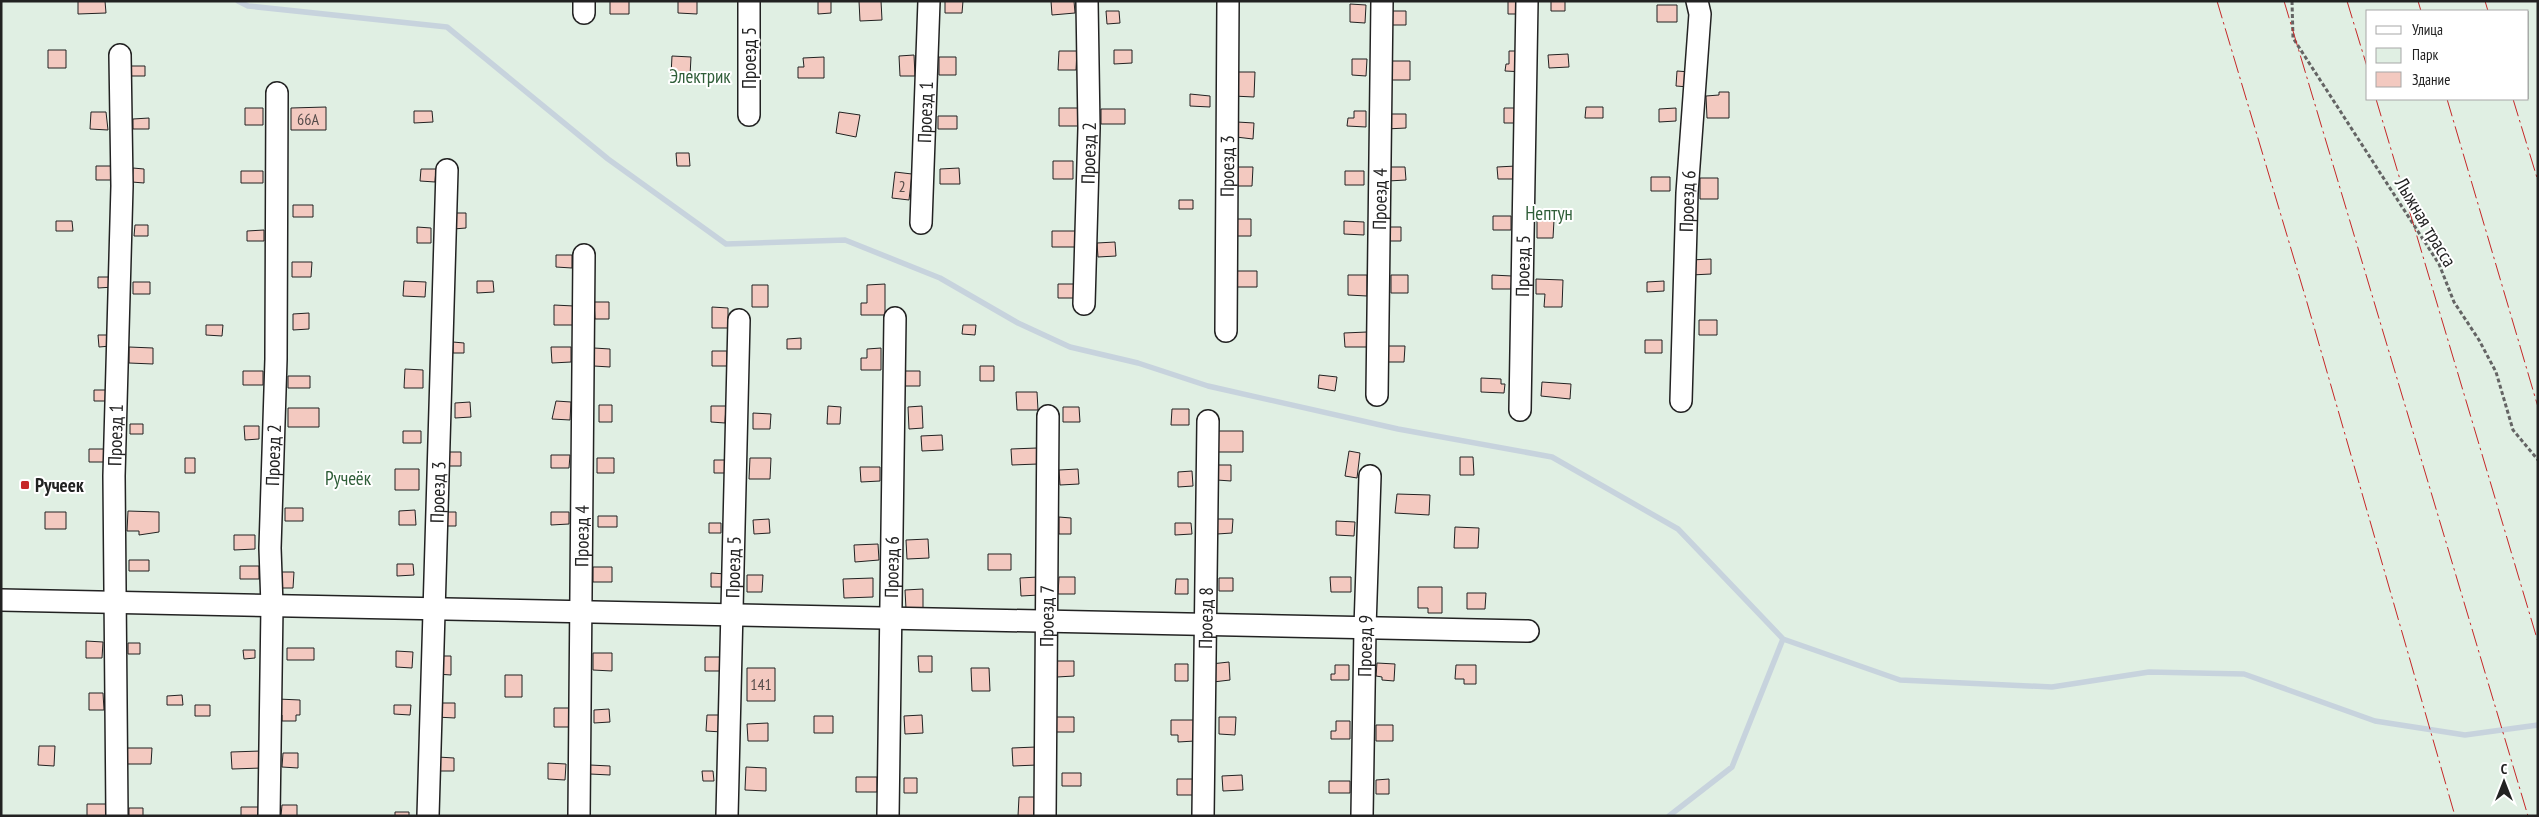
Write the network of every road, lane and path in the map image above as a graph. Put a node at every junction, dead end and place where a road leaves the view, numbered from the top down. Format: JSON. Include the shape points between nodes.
{"nodes":[{"id":1,"x":749,"y":1,"type":"edge"},
{"id":2,"x":929,"y":1,"type":"edge"},
{"id":3,"x":1087,"y":1,"type":"edge"},
{"id":4,"x":1228,"y":1,"type":"edge"},
{"id":5,"x":1382,"y":1,"type":"edge"},
{"id":6,"x":1527,"y":1,"type":"edge"},
{"id":7,"x":1697,"y":1,"type":"edge"},
{"id":8,"x":2292,"y":1,"type":"edge"},
{"id":9,"x":120,"y":54,"type":"dead end"},
{"id":10,"x":277,"y":93,"type":"dead end"},
{"id":11,"x":750,"y":115,"type":"dead end"},
{"id":12,"x":447,"y":170,"type":"dead end"},
{"id":13,"x":921,"y":223,"type":"dead end"},
{"id":14,"x":584,"y":256,"type":"dead end"},
{"id":15,"x":1084,"y":304,"type":"dead end"},
{"id":16,"x":895,"y":318,"type":"dead end"},
{"id":17,"x":739,"y":320,"type":"dead end"},
{"id":18,"x":1226,"y":331,"type":"dead end"},
{"id":19,"x":1377,"y":395,"type":"dead end"},
{"id":20,"x":1681,"y":401,"type":"dead end"},
{"id":21,"x":1520,"y":410,"type":"dead end"},
{"id":22,"x":1048,"y":416,"type":"dead end"},
{"id":23,"x":1208,"y":421,"type":"dead end"},
{"id":24,"x":2538,"y":460,"type":"edge"},
{"id":25,"x":1370,"y":476,"type":"dead end"},
{"id":26,"x":1,"y":600,"type":"edge"},
{"id":27,"x":116,"y":602,"type":"junction"},
{"id":28,"x":272,"y":606,"type":"junction"},
{"id":29,"x":434,"y":609,"type":"junction"},
{"id":30,"x":582,"y":612,"type":"junction"},
{"id":31,"x":732,"y":615,"type":"junction"},
{"id":32,"x":889,"y":618,"type":"junction"},
{"id":33,"x":1045,"y":621,"type":"junction"},
{"id":34,"x":1204,"y":624,"type":"junction"},
{"id":35,"x":1365,"y":628,"type":"junction"},
{"id":36,"x":1528,"y":631,"type":"dead end"},
{"id":37,"x":117,"y":816,"type":"edge"},
{"id":38,"x":269,"y":816,"type":"edge"},
{"id":39,"x":428,"y":816,"type":"edge"},
{"id":40,"x":578,"y":816,"type":"edge"},
{"id":41,"x":727,"y":816,"type":"edge"},
{"id":42,"x":888,"y":816,"type":"edge"},
{"id":43,"x":1045,"y":816,"type":"edge"},
{"id":44,"x":1203,"y":816,"type":"edge"},
{"id":45,"x":1362,"y":816,"type":"edge"}],
"edges":[{"from":1,"to":11,"type":"street","name":"Проезд 5"},
{"from":2,"to":13,"type":"street","name":"Проезд 1"},
{"from":3,"to":15,"type":"street","name":"Проезд 2","via":[[1089,128]]},
{"from":4,"to":18,"type":"street","name":"Проезд 3"},
{"from":5,"to":19,"type":"street","name":"Проезд 4"},
{"from":6,"to":21,"type":"street","name":"Проезд 5"},
{"from":7,"to":20,"type":"street","name":"Проезд 6","via":[[1700,14],[1687,193]]},
{"from":8,"to":24,"type":"path","name":"Лыжная трасса","via":[[2293,38],[2439,264],[2454,302],[2496,372],[2513,430]]},
{"from":9,"to":27,"type":"street","name":"Проезд 1","via":[[122,186],[114,476]]},
{"from":10,"to":28,"type":"street","name":"Проезд 2","via":[[276,359],[270,548]]},
{"from":12,"to":29,"type":"street","name":"Проезд 3"},
{"from":14,"to":30,"type":"street","name":"Проезд 4"},
{"from":16,"to":32,"type":"street","name":"Проезд 6"},
{"from":17,"to":31,"type":"street","name":"Проезд 5"},
{"from":22,"to":33,"type":"street","name":"Проезд 7"},
{"from":23,"to":34,"type":"street","name":"Проезд 8"},
{"from":25,"to":35,"type":"street","name":"Проезд 9"},
{"from":26,"to":27,"type":"street"},
{"from":27,"to":28,"type":"street"},
{"from":27,"to":37,"type":"street","name":"Проезд 1"},
{"from":28,"to":29,"type":"street"},
{"from":28,"to":38,"type":"street","name":"Проезд 2"},
{"from":29,"to":30,"type":"street"},
{"from":29,"to":39,"type":"street","name":"Проезд 3"},
{"from":30,"to":31,"type":"street"},
{"from":30,"to":40,"type":"street","name":"Проезд 4"},
{"from":31,"to":32,"type":"street"},
{"from":31,"to":41,"type":"street","name":"Проезд 5"},
{"from":32,"to":33,"type":"street"},
{"from":32,"to":42,"type":"street","name":"Проезд 6"},
{"from":33,"to":34,"type":"street"},
{"from":33,"to":43,"type":"street","name":"Проезд 7"},
{"from":34,"to":35,"type":"street"},
{"from":34,"to":44,"type":"street","name":"Проезд 8"},
{"from":35,"to":36,"type":"street"},
{"from":35,"to":45,"type":"street","name":"Проезд 9"}]}
